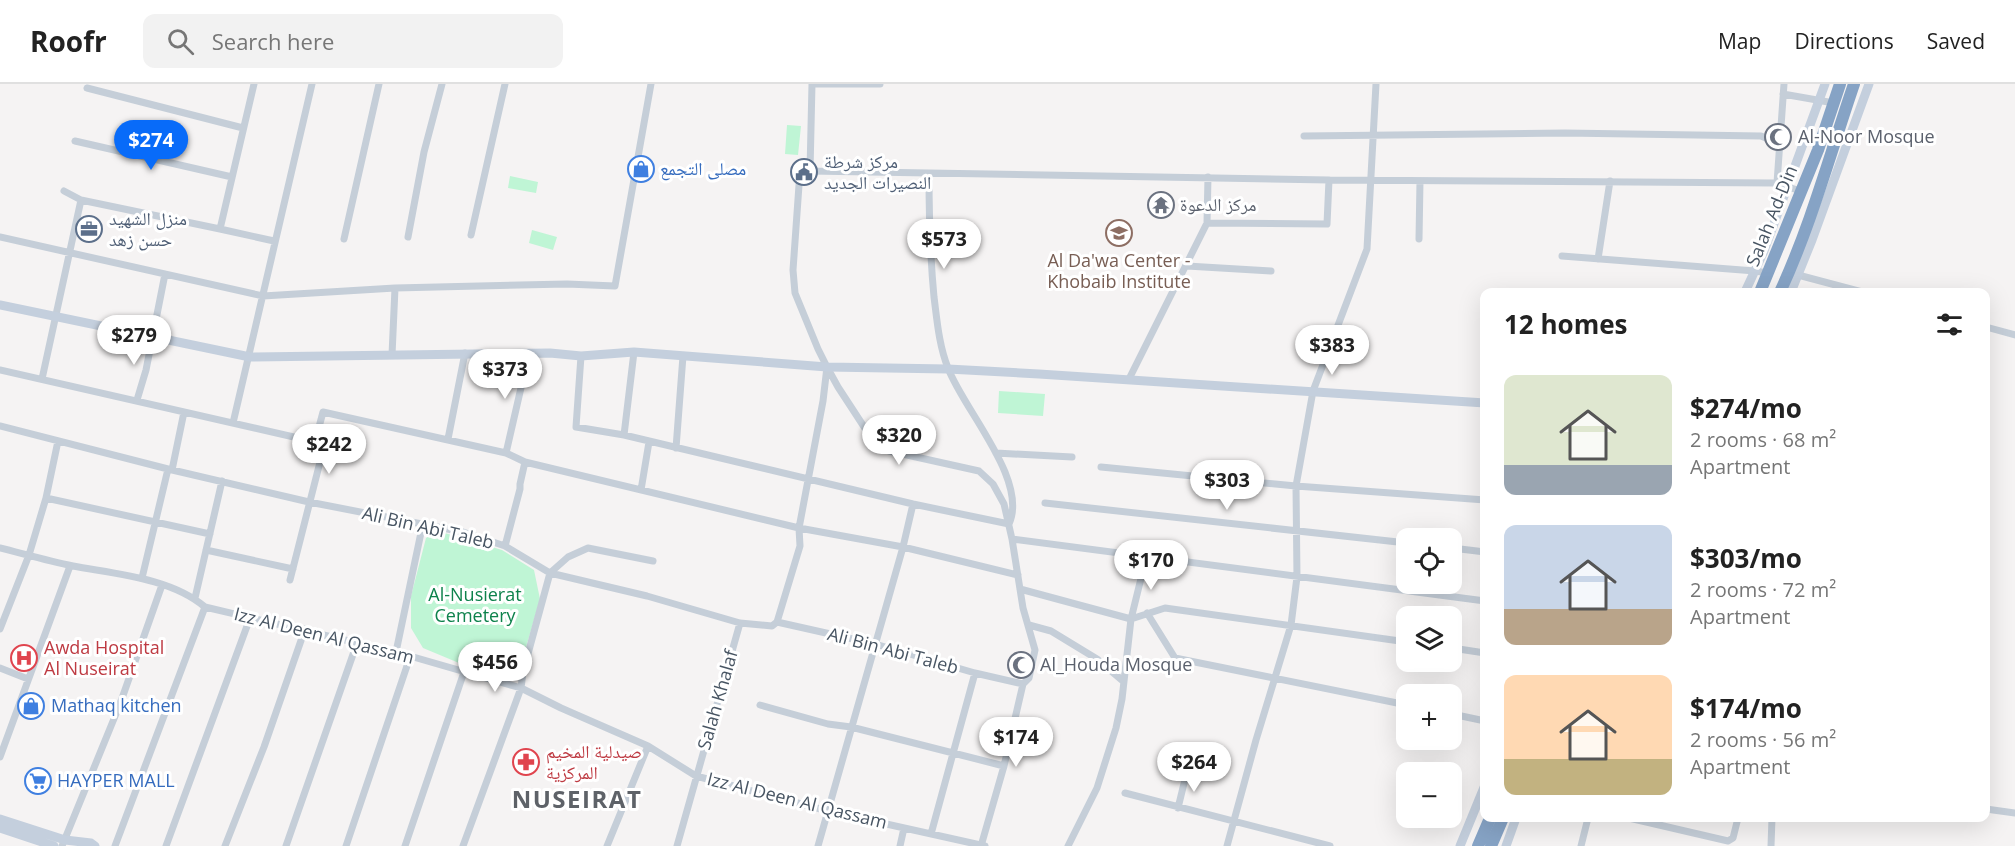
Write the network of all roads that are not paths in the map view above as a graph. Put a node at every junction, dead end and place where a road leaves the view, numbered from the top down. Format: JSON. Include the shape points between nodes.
{"nodes":[{"id":1,"x":254,"y":84,"type":"edge"},
{"id":2,"x":312,"y":84,"type":"edge"},
{"id":3,"x":379,"y":84,"type":"edge"},
{"id":4,"x":442,"y":84,"type":"edge"},
{"id":5,"x":505,"y":84,"type":"edge"},
{"id":6,"x":651,"y":84,"type":"edge"},
{"id":7,"x":812,"y":84,"type":"edge"},
{"id":8,"x":880,"y":84,"type":"edge"},
{"id":9,"x":1376,"y":84,"type":"edge"},
{"id":10,"x":1784,"y":84,"type":"edge"},
{"id":11,"x":1825,"y":84,"type":"edge"},
{"id":12,"x":1840,"y":84,"type":"edge"},
{"id":13,"x":1854,"y":84,"type":"edge"},
{"id":14,"x":1869,"y":84,"type":"edge"},
{"id":15,"x":88,"y":86,"type":"edge"},
{"id":16,"x":1783,"y":94,"type":"junction"},
{"id":17,"x":1820,"y":100,"type":"junction"},
{"id":18,"x":1834,"y":103,"type":"junction"},
{"id":19,"x":243,"y":128,"type":"junction"},
{"id":20,"x":1372,"y":135,"type":"junction"},
{"id":21,"x":1304,"y":136,"type":"dead end"},
{"id":22,"x":75,"y":141,"type":"dead end"},
{"id":23,"x":1780,"y":144,"type":"junction"},
{"id":24,"x":810,"y":171,"type":"junction"},
{"id":25,"x":929,"y":174,"type":"junction"},
{"id":26,"x":232,"y":177,"type":"junction"},
{"id":27,"x":1208,"y":177,"type":"junction"},
{"id":28,"x":1329,"y":180,"type":"junction"},
{"id":29,"x":1370,"y":180,"type":"junction"},
{"id":30,"x":1420,"y":181,"type":"junction"},
{"id":31,"x":1610,"y":181,"type":"junction"},
{"id":32,"x":1777,"y":183,"type":"junction"},
{"id":33,"x":1787,"y":186,"type":"junction"},
{"id":34,"x":64,"y":191,"type":"dead end"},
{"id":35,"x":1802,"y":191,"type":"junction"},
{"id":36,"x":81,"y":200,"type":"junction"},
{"id":37,"x":1207,"y":223,"type":"junction"},
{"id":38,"x":220,"y":229,"type":"junction"},
{"id":39,"x":471,"y":235,"type":"dead end"},
{"id":40,"x":0,"y":237,"type":"edge"},
{"id":41,"x":408,"y":237,"type":"dead end"},
{"id":42,"x":344,"y":239,"type":"dead end"},
{"id":43,"x":1419,"y":239,"type":"dead end"},
{"id":44,"x":274,"y":241,"type":"junction"},
{"id":45,"x":69,"y":253,"type":"junction"},
{"id":46,"x":1562,"y":256,"type":"dead end"},
{"id":47,"x":1598,"y":259,"type":"junction"},
{"id":48,"x":1187,"y":266,"type":"junction"},
{"id":49,"x":1271,"y":271,"type":"dead end"},
{"id":50,"x":1755,"y":271,"type":"junction"},
{"id":51,"x":1768,"y":273,"type":"junction"},
{"id":52,"x":165,"y":274,"type":"junction"},
{"id":53,"x":1798,"y":275,"type":"junction"},
{"id":54,"x":395,"y":288,"type":"junction"},
{"id":55,"x":1747,"y":288,"type":"edge"},
{"id":56,"x":1762,"y":288,"type":"edge"},
{"id":57,"x":1782,"y":288,"type":"edge"},
{"id":58,"x":1793,"y":288,"type":"edge"},
{"id":59,"x":1847,"y":288,"type":"edge"},
{"id":60,"x":263,"y":296,"type":"junction"},
{"id":61,"x":0,"y":305,"type":"edge"},
{"id":62,"x":56,"y":317,"type":"junction"},
{"id":63,"x":1990,"y":328,"type":"edge"},
{"id":64,"x":2015,"y":335,"type":"edge"},
{"id":65,"x":151,"y":337,"type":"junction"},
{"id":66,"x":634,"y":352,"type":"junction"},
{"id":67,"x":465,"y":353,"type":"junction"},
{"id":68,"x":529,"y":353,"type":"junction"},
{"id":69,"x":392,"y":355,"type":"junction"},
{"id":70,"x":581,"y":356,"type":"junction"},
{"id":71,"x":683,"y":356,"type":"junction"},
{"id":72,"x":250,"y":357,"type":"junction"},
{"id":73,"x":827,"y":367,"type":"junction"},
{"id":74,"x":948,"y":369,"type":"junction"},
{"id":75,"x":0,"y":370,"type":"edge"},
{"id":76,"x":42,"y":379,"type":"junction"},
{"id":77,"x":1129,"y":379,"type":"junction"},
{"id":78,"x":1313,"y":391,"type":"junction"},
{"id":79,"x":137,"y":400,"type":"junction"},
{"id":80,"x":1480,"y":403,"type":"edge"},
{"id":81,"x":184,"y":412,"type":"junction"},
{"id":82,"x":233,"y":423,"type":"junction"},
{"id":83,"x":0,"y":426,"type":"edge"},
{"id":84,"x":624,"y":435,"type":"junction"},
{"id":85,"x":448,"y":439,"type":"junction"},
{"id":86,"x":58,"y":441,"type":"junction"},
{"id":87,"x":315,"y":442,"type":"junction"},
{"id":88,"x":649,"y":442,"type":"junction"},
{"id":89,"x":676,"y":448,"type":"junction"},
{"id":90,"x":506,"y":453,"type":"junction"},
{"id":91,"x":996,"y":453,"type":"junction"},
{"id":92,"x":1072,"y":457,"type":"dead end"},
{"id":93,"x":525,"y":462,"type":"junction"},
{"id":94,"x":1101,"y":467,"type":"dead end"},
{"id":95,"x":170,"y":469,"type":"junction"},
{"id":96,"x":807,"y":478,"type":"junction"},
{"id":97,"x":222,"y":481,"type":"junction"},
{"id":98,"x":1296,"y":486,"type":"junction"},
{"id":99,"x":640,"y":490,"type":"junction"},
{"id":100,"x":46,"y":498,"type":"junction"},
{"id":101,"x":1480,"y":500,"type":"edge"},
{"id":102,"x":309,"y":502,"type":"junction"},
{"id":103,"x":1044,"y":503,"type":"dead end"},
{"id":104,"x":913,"y":504,"type":"junction"},
{"id":105,"x":156,"y":522,"type":"junction"},
{"id":106,"x":423,"y":524,"type":"junction"},
{"id":107,"x":1009,"y":524,"type":"junction"},
{"id":108,"x":799,"y":528,"type":"junction"},
{"id":109,"x":1298,"y":532,"type":"junction"},
{"id":110,"x":210,"y":534,"type":"junction"},
{"id":111,"x":1012,"y":539,"type":"junction"},
{"id":112,"x":1396,"y":542,"type":"edge"},
{"id":113,"x":505,"y":546,"type":"junction"},
{"id":114,"x":903,"y":547,"type":"junction"},
{"id":115,"x":0,"y":548,"type":"edge"},
{"id":116,"x":1462,"y":549,"type":"edge"},
{"id":117,"x":206,"y":550,"type":"junction"},
{"id":118,"x":1480,"y":551,"type":"edge"},
{"id":119,"x":29,"y":555,"type":"junction"},
{"id":120,"x":1146,"y":558,"type":"junction"},
{"id":121,"x":653,"y":561,"type":"dead end"},
{"id":122,"x":70,"y":566,"type":"junction"},
{"id":123,"x":293,"y":569,"type":"junction"},
{"id":124,"x":550,"y":573,"type":"junction"},
{"id":125,"x":1018,"y":575,"type":"junction"},
{"id":126,"x":1297,"y":577,"type":"junction"},
{"id":127,"x":142,"y":579,"type":"junction"},
{"id":128,"x":290,"y":580,"type":"dead end"},
{"id":129,"x":162,"y":585,"type":"junction"},
{"id":130,"x":1020,"y":589,"type":"junction"},
{"id":131,"x":195,"y":598,"type":"junction"},
{"id":132,"x":1480,"y":600,"type":"edge"},
{"id":133,"x":206,"y":607,"type":"junction"},
{"id":134,"x":1147,"y":613,"type":"junction"},
{"id":135,"x":250,"y":618,"type":"junction"},
{"id":136,"x":1131,"y":619,"type":"junction"},
{"id":137,"x":777,"y":622,"type":"junction"},
{"id":138,"x":740,"y":623,"type":"junction"},
{"id":139,"x":1029,"y":626,"type":"junction"},
{"id":140,"x":1291,"y":626,"type":"junction"},
{"id":141,"x":0,"y":629,"type":"edge"},
{"id":142,"x":305,"y":629,"type":"junction"},
{"id":143,"x":1396,"y":640,"type":"edge"},
{"id":144,"x":357,"y":643,"type":"junction"},
{"id":145,"x":875,"y":644,"type":"junction"},
{"id":146,"x":1462,"y":650,"type":"edge"},
{"id":147,"x":396,"y":652,"type":"junction"},
{"id":148,"x":1480,"y":652,"type":"edge"},
{"id":149,"x":410,"y":657,"type":"junction"},
{"id":150,"x":0,"y":668,"type":"edge"},
{"id":151,"x":464,"y":672,"type":"junction"},
{"id":152,"x":975,"y":673,"type":"junction"},
{"id":153,"x":1275,"y":678,"type":"junction"},
{"id":154,"x":28,"y":679,"type":"junction"},
{"id":155,"x":1124,"y":681,"type":"junction"},
{"id":156,"x":1023,"y":684,"type":"junction"},
{"id":157,"x":521,"y":688,"type":"junction"},
{"id":158,"x":1396,"y":703,"type":"edge"},
{"id":159,"x":760,"y":705,"type":"dead end"},
{"id":160,"x":1462,"y":716,"type":"edge"},
{"id":161,"x":1480,"y":720,"type":"edge"},
{"id":162,"x":851,"y":727,"type":"junction"},
{"id":163,"x":648,"y":746,"type":"junction"},
{"id":164,"x":955,"y":754,"type":"junction"},
{"id":165,"x":0,"y":757,"type":"edge"},
{"id":166,"x":1004,"y":766,"type":"junction"},
{"id":167,"x":1187,"y":771,"type":"dead end"},
{"id":168,"x":696,"y":776,"type":"junction"},
{"id":169,"x":1125,"y":793,"type":"dead end"},
{"id":170,"x":1480,"y":797,"type":"edge"},
{"id":171,"x":1178,"y":808,"type":"junction"},
{"id":172,"x":1990,"y":810,"type":"edge"},
{"id":173,"x":828,"y":811,"type":"junction"},
{"id":174,"x":2015,"y":813,"type":"edge"},
{"id":175,"x":0,"y":819,"type":"edge"},
{"id":176,"x":1235,"y":821,"type":"junction"},
{"id":177,"x":1488,"y":822,"type":"edge"},
{"id":178,"x":1501,"y":822,"type":"edge"},
{"id":179,"x":1515,"y":822,"type":"edge"},
{"id":180,"x":1587,"y":822,"type":"edge"},
{"id":181,"x":1644,"y":822,"type":"edge"},
{"id":182,"x":1736,"y":822,"type":"edge"},
{"id":183,"x":1773,"y":822,"type":"edge"},
{"id":184,"x":0,"y":828,"type":"edge"},
{"id":185,"x":904,"y":828,"type":"junction"},
{"id":186,"x":932,"y":834,"type":"junction"},
{"id":187,"x":1718,"y":842,"type":"edge"},
{"id":188,"x":63,"y":843,"type":"edge"},
{"id":189,"x":54,"y":846,"type":"edge"},
{"id":190,"x":94,"y":846,"type":"edge"},
{"id":191,"x":115,"y":846,"type":"edge"},
{"id":192,"x":166,"y":846,"type":"edge"},
{"id":193,"x":225,"y":846,"type":"edge"},
{"id":194,"x":286,"y":846,"type":"edge"},
{"id":195,"x":346,"y":846,"type":"edge"},
{"id":196,"x":405,"y":846,"type":"edge"},
{"id":197,"x":463,"y":846,"type":"edge"},
{"id":198,"x":607,"y":846,"type":"edge"},
{"id":199,"x":677,"y":846,"type":"edge"},
{"id":200,"x":818,"y":846,"type":"edge"},
{"id":201,"x":900,"y":846,"type":"edge"},
{"id":202,"x":982,"y":846,"type":"edge"},
{"id":203,"x":1068,"y":846,"type":"edge"},
{"id":204,"x":1227,"y":846,"type":"edge"},
{"id":205,"x":1330,"y":846,"type":"edge"},
{"id":206,"x":1460,"y":846,"type":"edge"},
{"id":207,"x":1478,"y":846,"type":"edge"},
{"id":208,"x":1491,"y":846,"type":"edge"},
{"id":209,"x":1506,"y":846,"type":"edge"},
{"id":210,"x":1581,"y":846,"type":"edge"},
{"id":211,"x":1771,"y":846,"type":"edge"}],
"edges":[{"from":1,"to":19,"type":"street"},
{"from":2,"to":44,"type":"street"},
{"from":3,"to":42,"type":"street"},
{"from":4,"to":41,"type":"street"},
{"from":5,"to":39,"type":"street"},
{"from":6,"to":54,"type":"street","via":[[615,286]]},
{"from":7,"to":8,"type":"street"},
{"from":7,"to":24,"type":"street"},
{"from":9,"to":20,"type":"street"},
{"from":10,"to":16,"type":"street"},
{"from":11,"to":17,"type":"street"},
{"from":12,"to":18,"type":"highway","name":"Salah Ad-Din"},
{"from":13,"to":57,"type":"highway","name":"Salah Ad-Din","via":[[1819,195]]},
{"from":14,"to":53,"type":"street"},
{"from":15,"to":19,"type":"street"},
{"from":16,"to":17,"type":"street"},
{"from":16,"to":23,"type":"street"},
{"from":17,"to":18,"type":"street"},
{"from":17,"to":33,"type":"street"},
{"from":18,"to":35,"type":"highway","name":"Salah Ad-Din"},
{"from":19,"to":26,"type":"street"},
{"from":20,"to":21,"type":"street"},
{"from":20,"to":23,"type":"street","via":[[1761,136]]},
{"from":20,"to":29,"type":"street"},
{"from":22,"to":26,"type":"street"},
{"from":23,"to":32,"type":"street"},
{"from":24,"to":25,"type":"street"},
{"from":24,"to":73,"type":"street","via":[[800,171],[793,270],[795,293]]},
{"from":25,"to":27,"type":"street"},
{"from":25,"to":74,"type":"street","via":[[931,268],[937,323]]},
{"from":26,"to":38,"type":"street"},
{"from":27,"to":28,"type":"street"},
{"from":27,"to":37,"type":"street"},
{"from":28,"to":29,"type":"street"},
{"from":28,"to":37,"type":"street","via":[[1327,224]]},
{"from":29,"to":30,"type":"street"},
{"from":29,"to":78,"type":"street","via":[[1367,249]]},
{"from":30,"to":31,"type":"street"},
{"from":30,"to":43,"type":"street"},
{"from":31,"to":32,"type":"street"},
{"from":31,"to":47,"type":"street"},
{"from":32,"to":33,"type":"street"},
{"from":33,"to":35,"type":"street"},
{"from":33,"to":50,"type":"street"},
{"from":34,"to":36,"type":"street"},
{"from":35,"to":51,"type":"highway","name":"Salah Ad-Din"},
{"from":36,"to":38,"type":"street"},
{"from":36,"to":45,"type":"street"},
{"from":37,"to":48,"type":"street"},
{"from":38,"to":44,"type":"street"},
{"from":40,"to":45,"type":"street"},
{"from":44,"to":60,"type":"street"},
{"from":45,"to":52,"type":"street"},
{"from":45,"to":62,"type":"street"},
{"from":46,"to":47,"type":"street"},
{"from":47,"to":50,"type":"street"},
{"from":48,"to":49,"type":"street"},
{"from":48,"to":77,"type":"street"},
{"from":50,"to":51,"type":"street"},
{"from":50,"to":55,"type":"street"},
{"from":51,"to":56,"type":"highway","name":"Salah Ad-Din"},
{"from":52,"to":60,"type":"street"},
{"from":52,"to":65,"type":"street"},
{"from":53,"to":58,"type":"street"},
{"from":53,"to":59,"type":"street"},
{"from":54,"to":60,"type":"street"},
{"from":54,"to":69,"type":"street"},
{"from":60,"to":72,"type":"street"},
{"from":61,"to":62,"type":"street"},
{"from":62,"to":65,"type":"street"},
{"from":62,"to":76,"type":"street"},
{"from":63,"to":64,"type":"street"},
{"from":65,"to":72,"type":"street"},
{"from":65,"to":79,"type":"street"},
{"from":66,"to":70,"type":"street"},
{"from":66,"to":71,"type":"street"},
{"from":66,"to":84,"type":"street"},
{"from":67,"to":68,"type":"street"},
{"from":67,"to":69,"type":"street"},
{"from":67,"to":85,"type":"street"},
{"from":68,"to":70,"type":"street"},
{"from":68,"to":90,"type":"street"},
{"from":69,"to":72,"type":"street"},
{"from":70,"to":84,"type":"street","via":[[576,427]]},
{"from":71,"to":73,"type":"street"},
{"from":71,"to":89,"type":"street"},
{"from":72,"to":82,"type":"street"},
{"from":73,"to":74,"type":"street"},
{"from":73,"to":96,"type":"street"},
{"from":73,"to":107,"type":"street","via":[[870,436],[889,451],[979,471],[993,484]]},
{"from":74,"to":77,"type":"street"},
{"from":74,"to":91,"type":"street"},
{"from":75,"to":76,"type":"street"},
{"from":76,"to":79,"type":"street"},
{"from":77,"to":78,"type":"street"},
{"from":78,"to":80,"type":"street"},
{"from":78,"to":98,"type":"street"},
{"from":79,"to":81,"type":"street"},
{"from":81,"to":82,"type":"street"},
{"from":81,"to":95,"type":"street"},
{"from":82,"to":87,"type":"street"},
{"from":83,"to":86,"type":"street","name":"Ali Bin Abi Taleb"},
{"from":84,"to":88,"type":"street"},
{"from":85,"to":87,"type":"street","via":[[323,412]]},
{"from":85,"to":90,"type":"street"},
{"from":86,"to":95,"type":"street","name":"Ali Bin Abi Taleb"},
{"from":86,"to":100,"type":"street"},
{"from":87,"to":102,"type":"street","via":[[320,443],[320,462]]},
{"from":88,"to":89,"type":"street"},
{"from":88,"to":99,"type":"street"},
{"from":89,"to":96,"type":"street"},
{"from":90,"to":93,"type":"street"},
{"from":91,"to":92,"type":"street"},
{"from":91,"to":107,"type":"street","via":[[1012,495],[1014,513]]},
{"from":93,"to":99,"type":"street"},
{"from":93,"to":113,"type":"street"},
{"from":94,"to":98,"type":"street"},
{"from":95,"to":97,"type":"street","name":"Ali Bin Abi Taleb"},
{"from":95,"to":105,"type":"street"},
{"from":96,"to":104,"type":"street"},
{"from":96,"to":108,"type":"street"},
{"from":97,"to":102,"type":"street","name":"Ali Bin Abi Taleb"},
{"from":97,"to":110,"type":"street"},
{"from":98,"to":101,"type":"street"},
{"from":98,"to":109,"type":"street"},
{"from":99,"to":108,"type":"street"},
{"from":100,"to":105,"type":"street"},
{"from":100,"to":119,"type":"street"},
{"from":102,"to":106,"type":"street","name":"Ali Bin Abi Taleb"},
{"from":102,"to":123,"type":"street"},
{"from":103,"to":109,"type":"street"},
{"from":104,"to":107,"type":"street"},
{"from":104,"to":114,"type":"street"},
{"from":105,"to":110,"type":"street"},
{"from":105,"to":127,"type":"street"},
{"from":106,"to":113,"type":"street","name":"Ali Bin Abi Taleb"},
{"from":106,"to":147,"type":"street"},
{"from":107,"to":111,"type":"street"},
{"from":108,"to":114,"type":"street"},
{"from":108,"to":137,"type":"street","via":[[800,546]]},
{"from":109,"to":112,"type":"street"},
{"from":109,"to":126,"type":"street"},
{"from":110,"to":117,"type":"street"},
{"from":111,"to":120,"type":"street"},
{"from":111,"to":125,"type":"street"},
{"from":113,"to":124,"type":"street","name":"Ali Bin Abi Taleb"},
{"from":114,"to":125,"type":"street"},
{"from":114,"to":145,"type":"street"},
{"from":115,"to":119,"type":"street","name":"Izz Al Deen Al Qassam"},
{"from":116,"to":118,"type":"street"},
{"from":117,"to":123,"type":"street"},
{"from":117,"to":131,"type":"street"},
{"from":119,"to":122,"type":"street","name":"Izz Al Deen Al Qassam"},
{"from":119,"to":141,"type":"street"},
{"from":120,"to":126,"type":"street"},
{"from":120,"to":136,"type":"street"},
{"from":121,"to":124,"type":"street","via":[[588,548],[568,557]]},
{"from":122,"to":127,"type":"street","name":"Izz Al Deen Al Qassam"},
{"from":122,"to":154,"type":"street"},
{"from":123,"to":128,"type":"street"},
{"from":124,"to":138,"type":"street","name":"Ali Bin Abi Taleb"},
{"from":124,"to":157,"type":"street"},
{"from":125,"to":130,"type":"street"},
{"from":126,"to":132,"type":"street"},
{"from":126,"to":140,"type":"street"},
{"from":127,"to":129,"type":"street","name":"Izz Al Deen Al Qassam"},
{"from":129,"to":131,"type":"street","name":"Izz Al Deen Al Qassam"},
{"from":129,"to":188,"type":"street","via":[[120,704]]},
{"from":130,"to":136,"type":"street"},
{"from":130,"to":139,"type":"street"},
{"from":131,"to":133,"type":"street","name":"Izz Al Deen Al Qassam"},
{"from":133,"to":135,"type":"street","name":"Izz Al Deen Al Qassam"},
{"from":133,"to":191,"type":"street"},
{"from":134,"to":136,"type":"street"},
{"from":134,"to":140,"type":"street","via":[[1165,608]]},
{"from":134,"to":153,"type":"street","via":[[1175,658]]},
{"from":135,"to":142,"type":"street","name":"Izz Al Deen Al Qassam"},
{"from":135,"to":192,"type":"street"},
{"from":136,"to":155,"type":"street"},
{"from":137,"to":138,"type":"street","name":"Ali Bin Abi Taleb","via":[[772,626]]},
{"from":137,"to":145,"type":"street","name":"Ali Bin Abi Taleb"},
{"from":138,"to":168,"type":"street","name":"Salah Khalaf"},
{"from":139,"to":155,"type":"street","via":[[1060,635]]},
{"from":139,"to":156,"type":"street","via":[[1035,650],[1029,678]]},
{"from":140,"to":143,"type":"street"},
{"from":140,"to":153,"type":"street"},
{"from":142,"to":144,"type":"street","name":"Izz Al Deen Al Qassam"},
{"from":142,"to":193,"type":"street"},
{"from":144,"to":147,"type":"street","name":"Izz Al Deen Al Qassam"},
{"from":144,"to":194,"type":"street"},
{"from":145,"to":152,"type":"street","name":"Ali Bin Abi Taleb"},
{"from":145,"to":162,"type":"street"},
{"from":146,"to":148,"type":"street"},
{"from":147,"to":149,"type":"street","name":"Izz Al Deen Al Qassam"},
{"from":149,"to":151,"type":"street","name":"Izz Al Deen Al Qassam"},
{"from":149,"to":195,"type":"street"},
{"from":150,"to":154,"type":"street"},
{"from":151,"to":157,"type":"street","name":"Izz Al Deen Al Qassam"},
{"from":151,"to":196,"type":"street"},
{"from":152,"to":156,"type":"street","name":"Ali Bin Abi Taleb"},
{"from":152,"to":164,"type":"street"},
{"from":153,"to":158,"type":"street"},
{"from":153,"to":176,"type":"street"},
{"from":154,"to":165,"type":"street"},
{"from":155,"to":203,"type":"street","via":[[1110,750],[1097,788]]},
{"from":156,"to":166,"type":"street"},
{"from":157,"to":163,"type":"street","name":"Izz Al Deen Al Qassam"},
{"from":157,"to":197,"type":"street"},
{"from":159,"to":162,"type":"street"},
{"from":160,"to":161,"type":"street"},
{"from":162,"to":164,"type":"street"},
{"from":162,"to":173,"type":"street"},
{"from":163,"to":168,"type":"street","name":"Izz Al Deen Al Qassam"},
{"from":163,"to":198,"type":"street"},
{"from":164,"to":166,"type":"street"},
{"from":164,"to":186,"type":"street"},
{"from":166,"to":202,"type":"street"},
{"from":167,"to":171,"type":"street"},
{"from":168,"to":173,"type":"street","name":"Izz Al Deen Al Qassam"},
{"from":168,"to":199,"type":"street","name":"Salah Khalaf"},
{"from":169,"to":171,"type":"street"},
{"from":170,"to":206,"type":"street"},
{"from":171,"to":176,"type":"street"},
{"from":172,"to":174,"type":"street"},
{"from":173,"to":185,"type":"street","name":"Izz Al Deen Al Qassam"},
{"from":173,"to":200,"type":"street"},
{"from":175,"to":188,"type":"street"},
{"from":176,"to":204,"type":"street"},
{"from":176,"to":205,"type":"street"},
{"from":177,"to":207,"type":"highway"},
{"from":178,"to":208,"type":"highway"},
{"from":179,"to":209,"type":"street"},
{"from":180,"to":210,"type":"street"},
{"from":181,"to":187,"type":"street"},
{"from":182,"to":187,"type":"street","via":[[1733,838]]},
{"from":183,"to":211,"type":"street"},
{"from":184,"to":189,"type":"street"},
{"from":185,"to":186,"type":"street","name":"Izz Al Deen Al Qassam"},
{"from":185,"to":201,"type":"street"},
{"from":186,"to":202,"type":"street","name":"Izz Al Deen Al Qassam"},
{"from":188,"to":190,"type":"street"}]}
